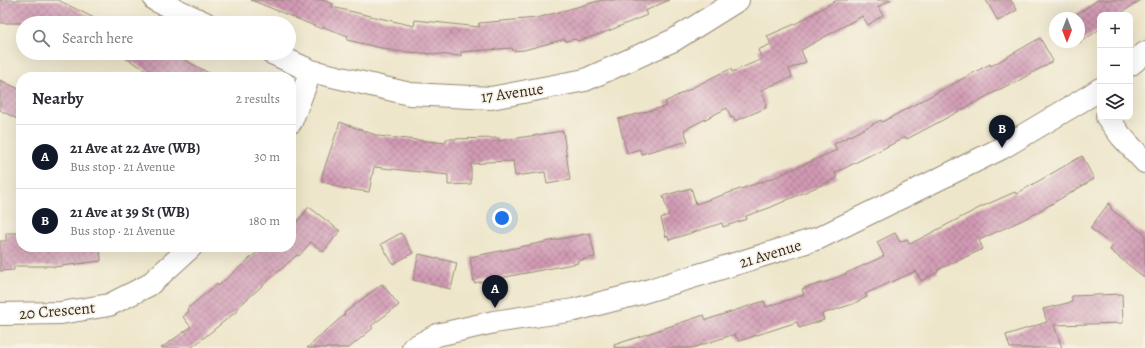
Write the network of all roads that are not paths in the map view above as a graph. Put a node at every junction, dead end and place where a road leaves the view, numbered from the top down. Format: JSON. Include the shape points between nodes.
{"nodes":[{"id":1,"x":154,"y":0,"type":"edge"},
{"id":2,"x":738,"y":0,"type":"edge"},
{"id":3,"x":189,"y":16,"type":"edge"},
{"id":4,"x":1145,"y":53,"type":"edge"},
{"id":5,"x":288,"y":60,"type":"edge"},
{"id":6,"x":1133,"y":63,"type":"edge"},
{"id":7,"x":312,"y":71,"type":"junction"},
{"id":8,"x":1097,"y":97,"type":"edge"},
{"id":9,"x":296,"y":110,"type":"edge"},
{"id":10,"x":1109,"y":120,"type":"edge"},
{"id":11,"x":1145,"y":162,"type":"edge"},
{"id":12,"x":185,"y":252,"type":"edge"},
{"id":13,"x":0,"y":314,"type":"edge"},
{"id":14,"x":413,"y":348,"type":"edge"}],
"edges":[{"from":1,"to":3,"type":"street"},
{"from":2,"to":7,"type":"street","name":"17 Avenue","via":[[674,40],[585,80],[491,98],[410,94]]},
{"from":4,"to":6,"type":"street"},
{"from":5,"to":7,"type":"street","name":"17 Avenue"},
{"from":7,"to":9,"type":"street"},
{"from":8,"to":14,"type":"street","name":"21 Avenue","via":[[1002,148],[819,238],[637,294],[574,310],[494,322],[437,335]]},
{"from":10,"to":11,"type":"street"},
{"from":12,"to":13,"type":"street","name":"20 Crescent","via":[[149,285],[108,305],[61,313]]}]}
